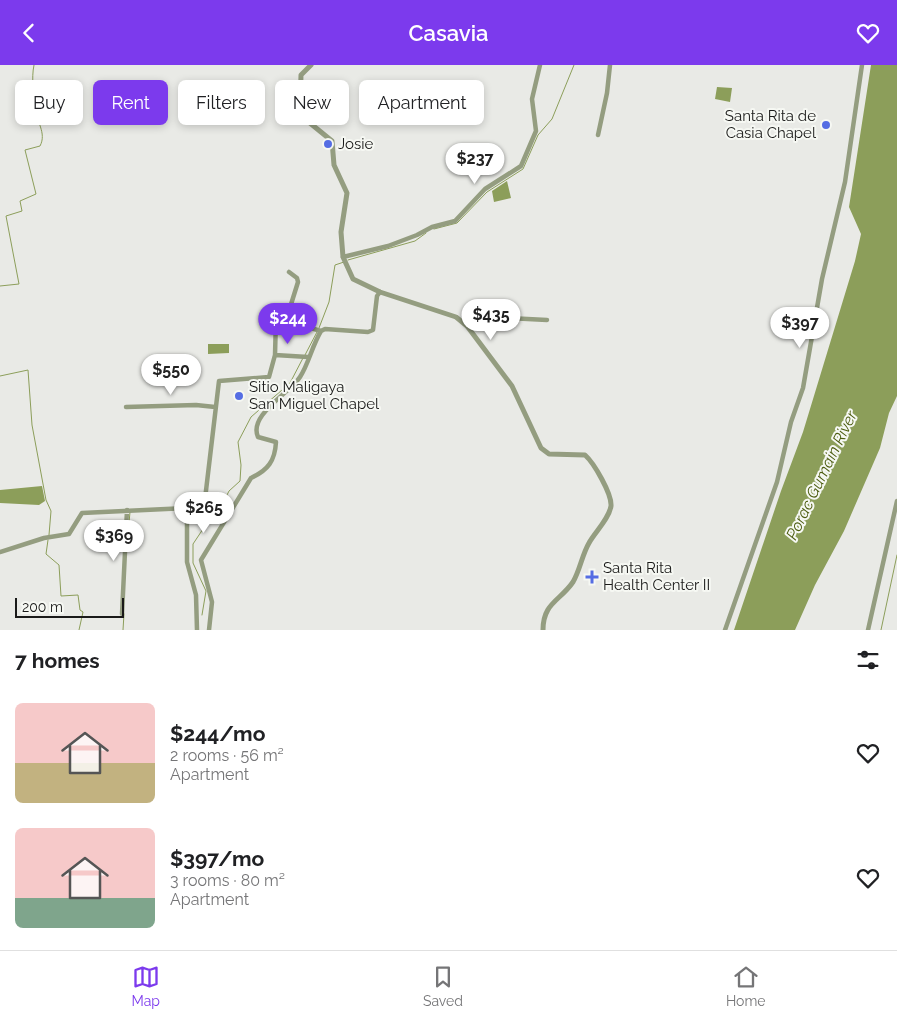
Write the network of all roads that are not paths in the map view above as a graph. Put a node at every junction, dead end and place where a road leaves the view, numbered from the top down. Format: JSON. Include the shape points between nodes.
{"nodes":[{"id":1,"x":310,"y":65,"type":"edge"},
{"id":2,"x":540,"y":65,"type":"edge"},
{"id":3,"x":610,"y":65,"type":"edge"},
{"id":4,"x":862,"y":65,"type":"edge"},
{"id":5,"x":598,"y":135,"type":"dead end"},
{"id":6,"x":343,"y":257,"type":"junction"},
{"id":7,"x":289,"y":272,"type":"dead end"},
{"id":8,"x":380,"y":292,"type":"junction"},
{"id":9,"x":283,"y":319,"type":"junction"},
{"id":10,"x":547,"y":319,"type":"dead end"},
{"id":11,"x":467,"y":326,"type":"junction"},
{"id":12,"x":321,"y":331,"type":"junction"},
{"id":13,"x":275,"y":355,"type":"junction"},
{"id":14,"x":305,"y":356,"type":"junction"},
{"id":15,"x":126,"y":407,"type":"dead end"},
{"id":16,"x":215,"y":407,"type":"junction"},
{"id":17,"x":897,"y":501,"type":"edge"},
{"id":18,"x":187,"y":508,"type":"junction"},
{"id":19,"x":127,"y":510,"type":"junction"},
{"id":20,"x":0,"y":552,"type":"edge"},
{"id":21,"x":122,"y":614,"type":"dead end"},
{"id":22,"x":197,"y":630,"type":"edge"},
{"id":23,"x":209,"y":630,"type":"edge"},
{"id":24,"x":543,"y":630,"type":"edge"},
{"id":25,"x":725,"y":630,"type":"edge"},
{"id":26,"x":868,"y":630,"type":"edge"}],
"edges":[{"from":1,"to":6,"type":"street","via":[[301,75],[298,101],[305,119],[332,141],[334,165],[348,193],[342,232]]},
{"from":2,"to":6,"type":"street","via":[[532,99],[536,131],[521,166],[485,189],[455,221],[388,246]]},
{"from":3,"to":5,"type":"street"},
{"from":4,"to":25,"type":"street","via":[[845,181],[822,279],[803,388],[774,491]]},
{"from":6,"to":8,"type":"street","via":[[353,279]]},
{"from":7,"to":9,"type":"street","via":[[298,283],[288,314]]},
{"from":8,"to":11,"type":"street","via":[[456,317]]},
{"from":8,"to":12,"type":"street","via":[[373,330]]},
{"from":9,"to":12,"type":"street"},
{"from":9,"to":13,"type":"street","via":[[275,319]]},
{"from":10,"to":11,"type":"street","via":[[486,317]]},
{"from":11,"to":24,"type":"street","via":[[512,386],[541,448],[549,454],[585,455],[593,463],[610,502],[609,513],[588,543],[572,583],[548,608]]},
{"from":12,"to":14,"type":"street"},
{"from":13,"to":14,"type":"street"},
{"from":13,"to":16,"type":"street","via":[[272,373],[266,379],[219,381]]},
{"from":14,"to":23,"type":"street","via":[[299,378],[264,413],[256,426],[258,437],[276,442],[267,470],[251,478],[202,555],[212,602]]},
{"from":15,"to":16,"type":"street"},
{"from":16,"to":18,"type":"street","via":[[206,499],[200,505]]},
{"from":17,"to":26,"type":"street"},
{"from":18,"to":19,"type":"street"},
{"from":18,"to":22,"type":"street","via":[[187,562],[196,595]]},
{"from":19,"to":20,"type":"street","via":[[82,513],[69,534],[44,537]]},
{"from":19,"to":21,"type":"street"}]}
